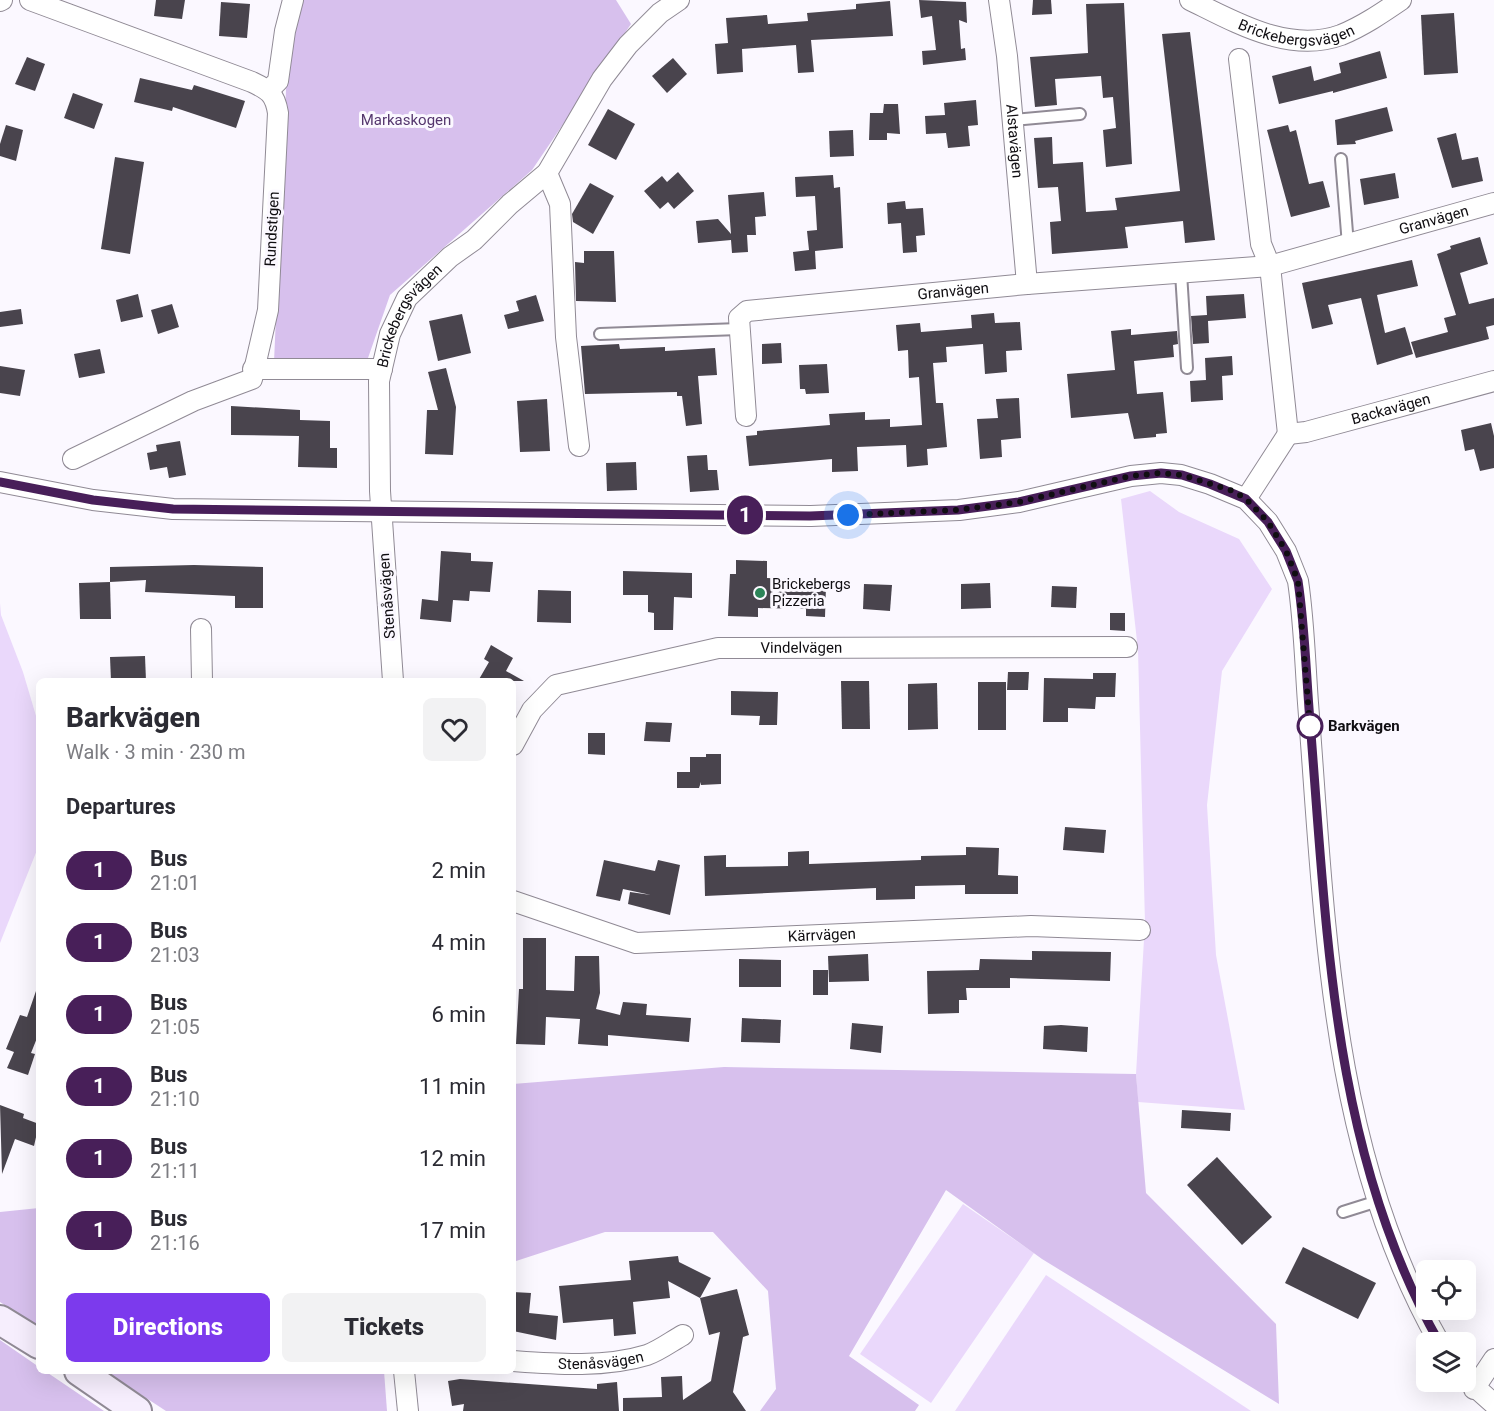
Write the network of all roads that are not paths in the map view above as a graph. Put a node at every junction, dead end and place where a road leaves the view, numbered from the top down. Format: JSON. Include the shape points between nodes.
{"nodes":[{"id":1,"x":30,"y":0,"type":"edge"},
{"id":2,"x":293,"y":0,"type":"edge"},
{"id":3,"x":679,"y":0,"type":"edge"},
{"id":4,"x":999,"y":0,"type":"edge"},
{"id":5,"x":1190,"y":0,"type":"edge"},
{"id":6,"x":1401,"y":0,"type":"edge"},
{"id":7,"x":1239,"y":59,"type":"dead end"},
{"id":8,"x":268,"y":90,"type":"junction"},
{"id":9,"x":1080,"y":114,"type":"dead end"},
{"id":10,"x":1013,"y":120,"type":"junction"},
{"id":11,"x":1341,"y":159,"type":"dead end"},
{"id":12,"x":547,"y":173,"type":"junction"},
{"id":13,"x":1494,"y":203,"type":"edge"},
{"id":14,"x":1348,"y":245,"type":"junction"},
{"id":15,"x":1270,"y":266,"type":"junction"},
{"id":16,"x":1181,"y":273,"type":"junction"},
{"id":17,"x":1027,"y":284,"type":"junction"},
{"id":18,"x":740,"y":328,"type":"junction"},
{"id":19,"x":600,"y":334,"type":"dead end"},
{"id":20,"x":1187,"y":368,"type":"dead end"},
{"id":21,"x":254,"y":369,"type":"junction"},
{"id":22,"x":382,"y":369,"type":"junction"},
{"id":23,"x":1494,"y":381,"type":"edge"},
{"id":24,"x":746,"y":416,"type":"dead end"},
{"id":25,"x":1288,"y":434,"type":"junction"},
{"id":26,"x":579,"y":446,"type":"dead end"},
{"id":27,"x":72,"y":459,"type":"dead end"},
{"id":28,"x":0,"y":482,"type":"edge"},
{"id":29,"x":1246,"y":499,"type":"junction"},
{"id":30,"x":381,"y":511,"type":"junction"},
{"id":31,"x":201,"y":629,"type":"dead end"},
{"id":32,"x":1127,"y":647,"type":"dead end"},
{"id":33,"x":202,"y":678,"type":"edge"},
{"id":34,"x":393,"y":678,"type":"edge"},
{"id":35,"x":516,"y":739,"type":"edge"},
{"id":36,"x":516,"y":902,"type":"edge"},
{"id":37,"x":1140,"y":930,"type":"dead end"},
{"id":38,"x":1378,"y":1201,"type":"junction"},
{"id":39,"x":1343,"y":1212,"type":"dead end"},
{"id":40,"x":0,"y":1320,"type":"edge"},
{"id":41,"x":1433,"y":1332,"type":"edge"},
{"id":42,"x":683,"y":1335,"type":"dead end"},
{"id":43,"x":36,"y":1342,"type":"edge"},
{"id":44,"x":1494,"y":1359,"type":"edge"},
{"id":45,"x":516,"y":1361,"type":"edge"},
{"id":46,"x":83,"y":1374,"type":"edge"},
{"id":47,"x":404,"y":1374,"type":"edge"},
{"id":48,"x":1476,"y":1378,"type":"edge"},
{"id":49,"x":1476,"y":1389,"type":"edge"},
{"id":50,"x":1494,"y":1404,"type":"edge"},
{"id":51,"x":137,"y":1411,"type":"edge"},
{"id":52,"x":408,"y":1411,"type":"edge"}],
"edges":[{"from":1,"to":8,"type":"street","via":[[198,60]]},
{"from":2,"to":8,"type":"street","via":[[278,81]]},
{"from":3,"to":12,"type":"street","name":"Brickebergsvägen","via":[[660,13],[608,70]]},
{"from":4,"to":10,"type":"street","name":"Alstavägen"},
{"from":5,"to":6,"type":"street","name":"Brickebergsvägen","via":[[1248,29],[1310,39],[1338,36],[1367,23]]},
{"from":7,"to":15,"type":"street","via":[[1261,244]]},
{"from":8,"to":21,"type":"street","name":"Rundstigen","via":[[276,97],[278,113],[274,206],[268,310]]},
{"from":9,"to":10,"type":"lane"},
{"from":10,"to":17,"type":"street","name":"Alstavägen"},
{"from":11,"to":14,"type":"lane"},
{"from":12,"to":22,"type":"street","name":"Brickebergsvägen","via":[[407,298],[390,334]]},
{"from":12,"to":26,"type":"street","via":[[560,204],[566,337]]},
{"from":13,"to":14,"type":"street","name":"Granvägen"},
{"from":14,"to":15,"type":"street","name":"Granvägen"},
{"from":15,"to":16,"type":"street","name":"Granvägen"},
{"from":15,"to":25,"type":"street"},
{"from":16,"to":17,"type":"street","name":"Granvägen"},
{"from":16,"to":20,"type":"lane"},
{"from":17,"to":18,"type":"street","name":"Granvägen","via":[[747,311],[739,318]]},
{"from":18,"to":19,"type":"lane"},
{"from":18,"to":24,"type":"street"},
{"from":21,"to":22,"type":"street"},
{"from":21,"to":27,"type":"street","via":[[252,379],[193,401]]},
{"from":22,"to":30,"type":"street","name":"Brickebergsvägen"},
{"from":23,"to":25,"type":"street","name":"Backavägen"},
{"from":25,"to":29,"type":"street"},
{"from":28,"to":30,"type":"street","via":[[132,506]]},
{"from":29,"to":30,"type":"street","via":[[1201,481],[1161,473],[1131,476],[1019,502],[886,515]]},
{"from":29,"to":38,"type":"street","via":[[1268,522],[1298,581],[1336,1015],[1351,1106]]},
{"from":30,"to":34,"type":"street","name":"Stenåsvägen"},
{"from":31,"to":33,"type":"street"},
{"from":32,"to":35,"type":"street","name":"Vindelvägen","via":[[718,648],[556,685],[532,710]]},
{"from":36,"to":37,"type":"street","name":"Kärrvägen","via":[[636,943],[929,928]]},
{"from":38,"to":39,"type":"lane"},
{"from":38,"to":41,"type":"street"},
{"from":40,"to":43,"type":"main road"},
{"from":42,"to":45,"type":"street","name":"Stenåsvägen","via":[[648,1355],[615,1361]]},
{"from":44,"to":48,"type":"street"},
{"from":46,"to":51,"type":"main road"},
{"from":47,"to":52,"type":"street"},
{"from":49,"to":50,"type":"street"}]}
